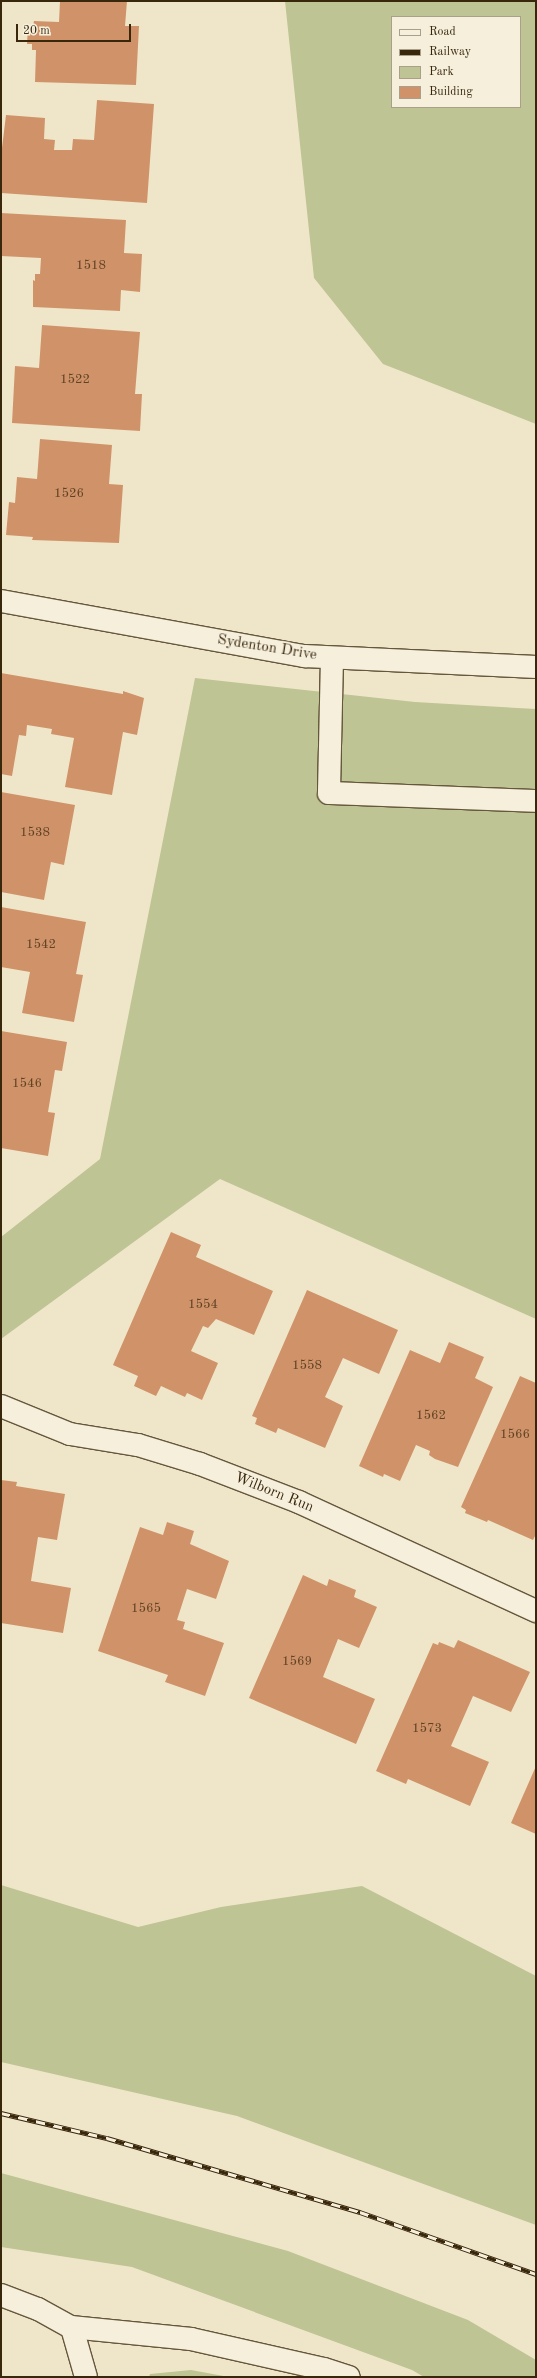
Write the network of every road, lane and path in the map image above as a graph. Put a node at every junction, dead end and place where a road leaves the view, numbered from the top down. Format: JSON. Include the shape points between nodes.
{"nodes":[{"id":1,"x":1,"y":601,"type":"edge"},
{"id":2,"x":332,"y":658,"type":"junction"},
{"id":3,"x":536,"y":667,"type":"edge"},
{"id":4,"x":536,"y":801,"type":"edge"},
{"id":5,"x":1,"y":1406,"type":"edge"},
{"id":6,"x":536,"y":1611,"type":"edge"},
{"id":7,"x":1,"y":2295,"type":"edge"},
{"id":8,"x":71,"y":2327,"type":"junction"},
{"id":9,"x":86,"y":2377,"type":"edge"},
{"id":10,"x":349,"y":2377,"type":"edge"}],
"edges":[{"from":1,"to":2,"type":"street","name":"Sydenton Drive","via":[[305,656]]},
{"from":2,"to":3,"type":"street","name":"Sydenton Drive"},
{"from":2,"to":4,"type":"street","via":[[330,793]]},
{"from":5,"to":6,"type":"street","name":"Wilborn Run","via":[[70,1434],[138,1445],[299,1502]]},
{"from":7,"to":8,"type":"street","via":[[38,2309]]},
{"from":8,"to":9,"type":"street"},
{"from":8,"to":10,"type":"street","via":[[190,2339]]}]}
